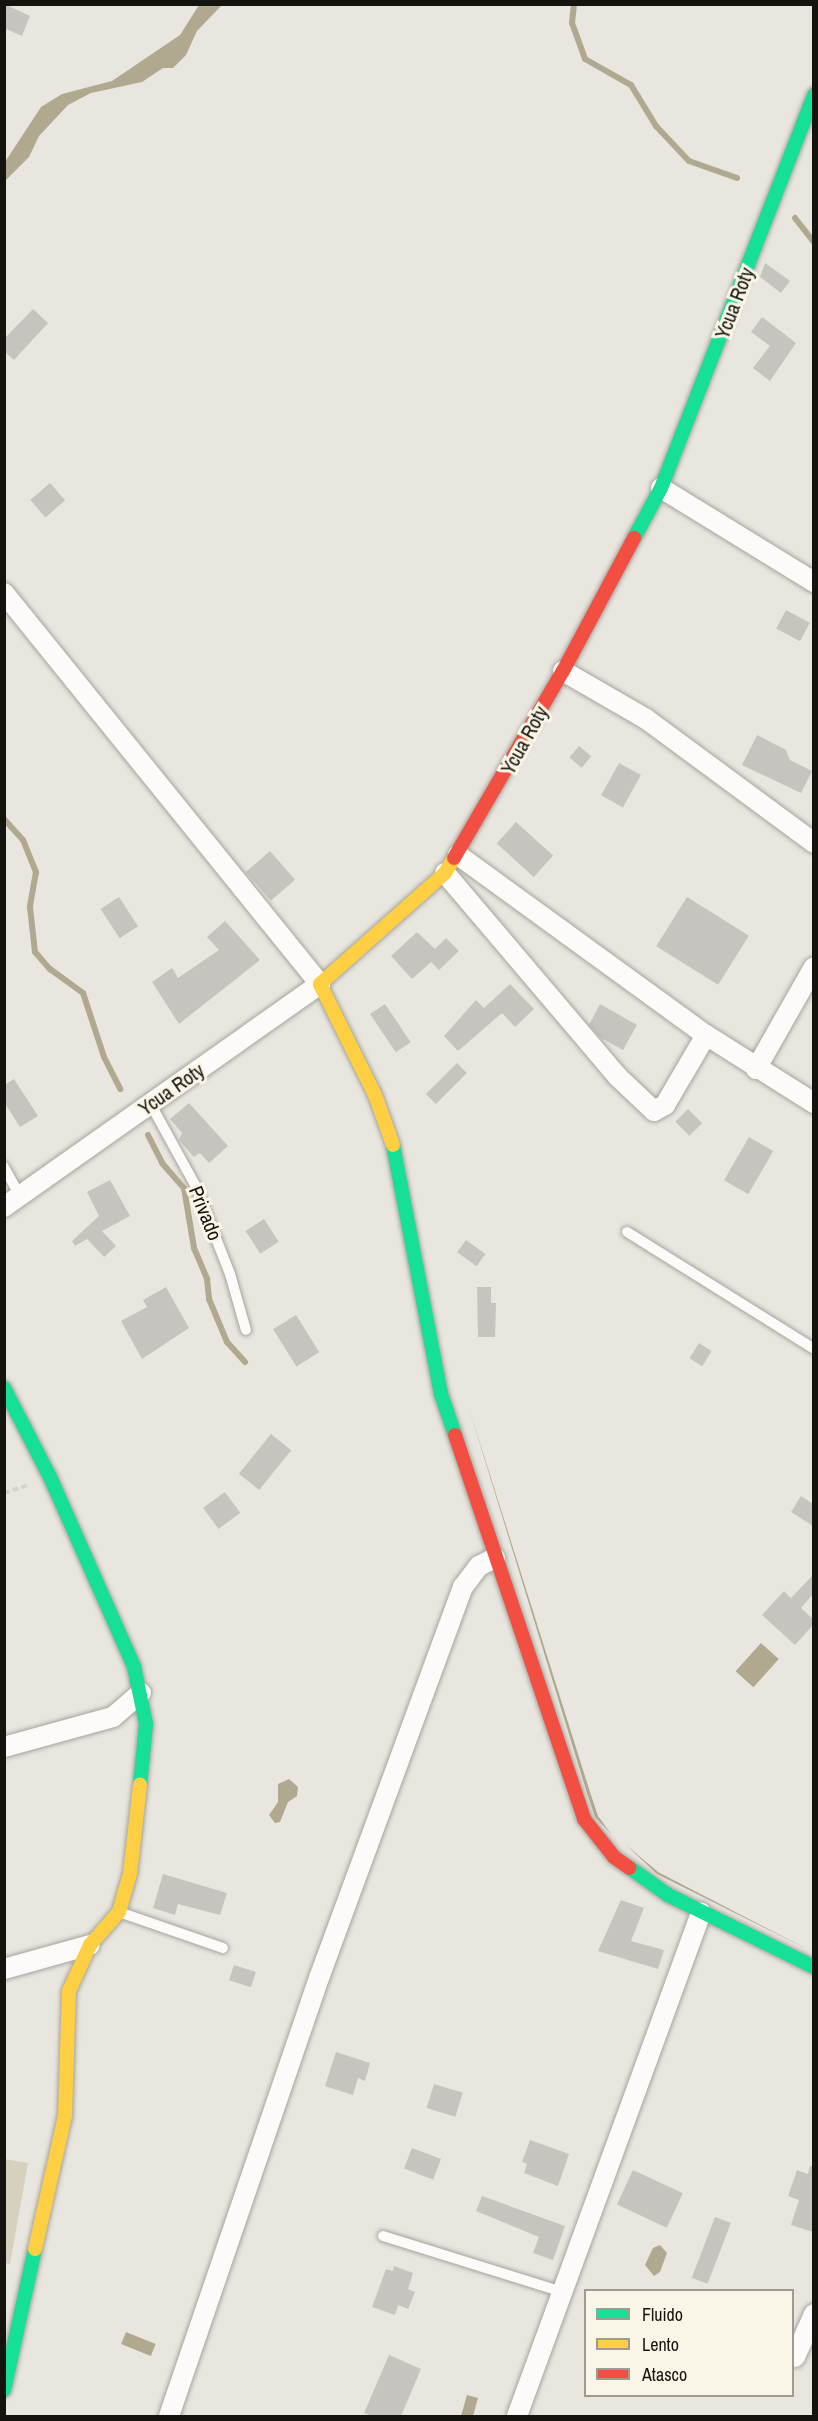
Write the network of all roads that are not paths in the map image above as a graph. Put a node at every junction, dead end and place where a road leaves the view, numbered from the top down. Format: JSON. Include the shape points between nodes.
{"nodes":[{"id":1,"x":813,"y":95,"type":"edge"},
{"id":2,"x":661,"y":488,"type":"junction"},
{"id":3,"x":813,"y":582,"type":"edge"},
{"id":4,"x":4,"y":593,"type":"edge"},
{"id":5,"x":563,"y":671,"type":"junction"},
{"id":6,"x":813,"y":843,"type":"edge"},
{"id":7,"x":458,"y":855,"type":"junction"},
{"id":8,"x":445,"y":873,"type":"junction"},
{"id":9,"x":813,"y":968,"type":"edge"},
{"id":10,"x":320,"y":984,"type":"junction"},
{"id":11,"x":706,"y":1035,"type":"junction"},
{"id":12,"x":756,"y":1069,"type":"junction"},
{"id":13,"x":150,"y":1103,"type":"junction"},
{"id":14,"x":813,"y":1103,"type":"edge"},
{"id":15,"x":4,"y":1167,"type":"edge"},
{"id":16,"x":12,"y":1202,"type":"edge"},
{"id":17,"x":627,"y":1232,"type":"dead end"},
{"id":18,"x":246,"y":1330,"type":"dead end"},
{"id":19,"x":813,"y":1349,"type":"edge"},
{"id":20,"x":4,"y":1388,"type":"edge"},
{"id":21,"x":495,"y":1558,"type":"junction"},
{"id":22,"x":141,"y":1693,"type":"junction"},
{"id":23,"x":4,"y":1747,"type":"edge"},
{"id":24,"x":119,"y":1912,"type":"junction"},
{"id":25,"x":701,"y":1912,"type":"junction"},
{"id":26,"x":90,"y":1944,"type":"junction"},
{"id":27,"x":223,"y":1948,"type":"dead end"},
{"id":28,"x":813,"y":1967,"type":"edge"},
{"id":29,"x":4,"y":1969,"type":"edge"},
{"id":30,"x":383,"y":2236,"type":"dead end"},
{"id":31,"x":562,"y":2292,"type":"junction"},
{"id":32,"x":813,"y":2314,"type":"edge"},
{"id":33,"x":795,"y":2357,"type":"dead end"},
{"id":34,"x":4,"y":2390,"type":"edge"},
{"id":35,"x":169,"y":2416,"type":"edge"},
{"id":36,"x":517,"y":2416,"type":"edge"}],
"edges":[{"from":1,"to":2,"type":"street","name":"Ycua Roty"},
{"from":2,"to":3,"type":"street"},
{"from":2,"to":5,"type":"street","name":"Ycua Roty"},
{"from":4,"to":10,"type":"street"},
{"from":5,"to":6,"type":"street","via":[[646,718]]},
{"from":5,"to":7,"type":"street","name":"Ycua Roty"},
{"from":7,"to":8,"type":"street","name":"Ycua Roty"},
{"from":7,"to":11,"type":"street"},
{"from":8,"to":10,"type":"street","name":"Ycua Roty"},
{"from":8,"to":11,"type":"street","via":[[617,1076],[654,1111],[666,1105]]},
{"from":9,"to":12,"type":"street"},
{"from":10,"to":13,"type":"street","name":"Ycua Roty"},
{"from":10,"to":21,"type":"street","via":[[370,1085],[399,1163],[441,1394]]},
{"from":11,"to":12,"type":"street"},
{"from":12,"to":14,"type":"street"},
{"from":13,"to":16,"type":"street","name":"Ycua Roty"},
{"from":13,"to":18,"type":"lane","name":"Privado","via":[[195,1185],[230,1274]]},
{"from":15,"to":16,"type":"lane"},
{"from":17,"to":19,"type":"lane"},
{"from":20,"to":22,"type":"street","via":[[93,1570]]},
{"from":21,"to":25,"type":"street","via":[[584,1819],[614,1857]]},
{"from":21,"to":35,"type":"street","via":[[479,1566],[463,1587],[319,1978]]},
{"from":22,"to":23,"type":"street","via":[[113,1717]]},
{"from":22,"to":24,"type":"street","via":[[146,1724],[138,1824]]},
{"from":24,"to":26,"type":"street"},
{"from":24,"to":27,"type":"lane"},
{"from":25,"to":28,"type":"street"},
{"from":25,"to":31,"type":"street"},
{"from":26,"to":29,"type":"street"},
{"from":26,"to":34,"type":"street","via":[[69,1991],[65,2116]]},
{"from":30,"to":31,"type":"lane"},
{"from":31,"to":36,"type":"street"},
{"from":32,"to":33,"type":"street"}]}
